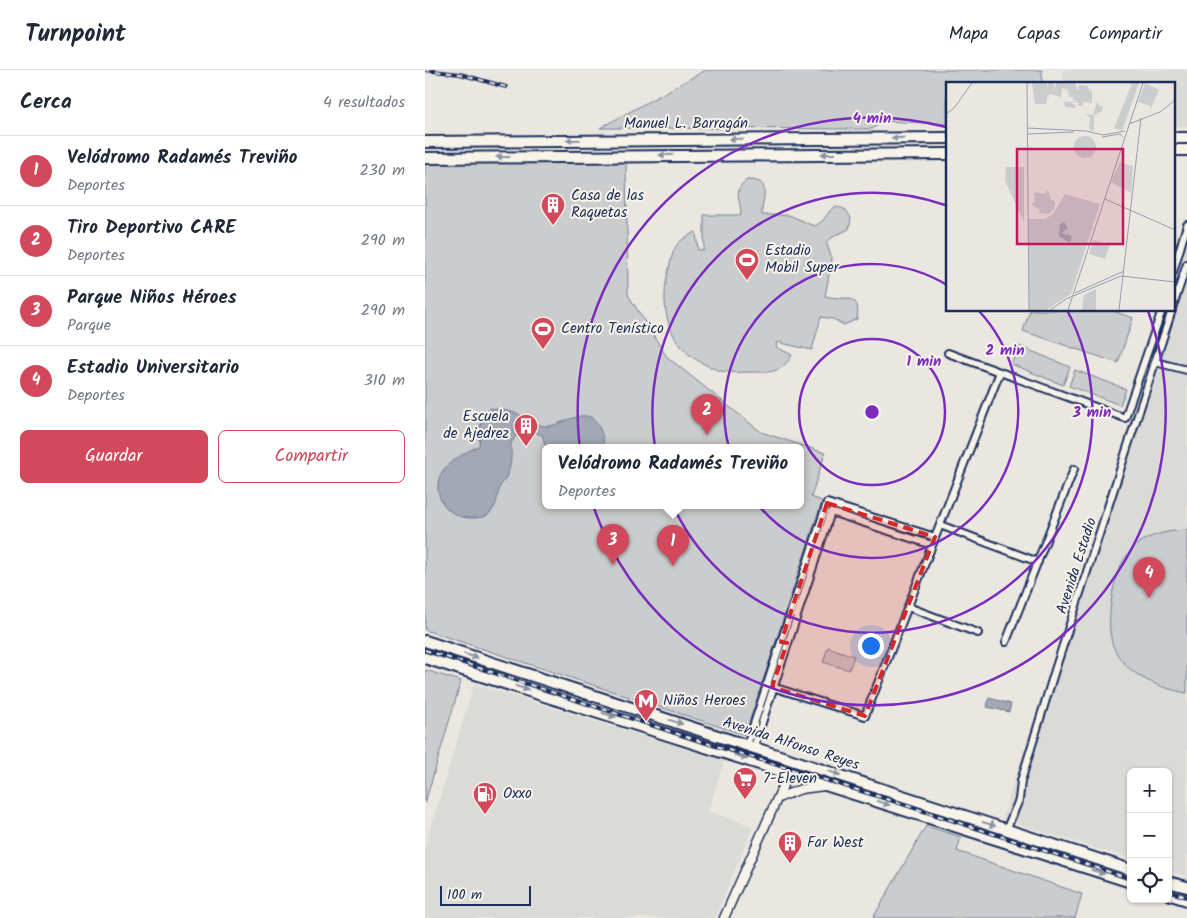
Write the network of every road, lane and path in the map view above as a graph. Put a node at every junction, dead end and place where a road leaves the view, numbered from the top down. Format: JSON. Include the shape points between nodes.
{"nodes":[{"id":1,"x":946,"y":138,"type":"edge"},
{"id":2,"x":425,"y":142,"type":"edge"},
{"id":3,"x":946,"y":154,"type":"edge"},
{"id":4,"x":425,"y":158,"type":"edge"},
{"id":5,"x":1187,"y":225,"type":"edge"},
{"id":6,"x":1175,"y":265,"type":"edge"},
{"id":7,"x":1187,"y":267,"type":"edge"},
{"id":8,"x":1175,"y":300,"type":"edge"},
{"id":9,"x":1162,"y":311,"type":"edge"},
{"id":10,"x":1172,"y":311,"type":"edge"},
{"id":11,"x":948,"y":353,"type":"dead end"},
{"id":12,"x":1155,"y":362,"type":"junction"},
{"id":13,"x":1187,"y":370,"type":"edge"},
{"id":14,"x":1000,"y":372,"type":"junction"},
{"id":15,"x":1074,"y":469,"type":"dead end"},
{"id":16,"x":941,"y":525,"type":"junction"},
{"id":17,"x":935,"y":537,"type":"junction"},
{"id":18,"x":932,"y":545,"type":"junction"},
{"id":19,"x":1038,"y":562,"type":"junction"},
{"id":20,"x":908,"y":607,"type":"junction"},
{"id":21,"x":978,"y":633,"type":"dead end"},
{"id":22,"x":425,"y":641,"type":"edge"},
{"id":23,"x":1006,"y":642,"type":"dead end"},
{"id":24,"x":784,"y":643,"type":"junction"},
{"id":25,"x":425,"y":658,"type":"edge"},
{"id":26,"x":543,"y":679,"type":"junction"},
{"id":27,"x":769,"y":686,"type":"junction"},
{"id":28,"x":563,"y":701,"type":"junction"},
{"id":29,"x":751,"y":746,"type":"junction"},
{"id":30,"x":771,"y":753,"type":"junction"},
{"id":31,"x":789,"y":772,"type":"junction"},
{"id":32,"x":803,"y":777,"type":"junction"},
{"id":33,"x":828,"y":785,"type":"junction"},
{"id":34,"x":778,"y":798,"type":"junction"},
{"id":35,"x":1006,"y":830,"type":"junction"},
{"id":36,"x":1049,"y":856,"type":"junction"},
{"id":37,"x":1097,"y":859,"type":"junction"},
{"id":38,"x":1127,"y":869,"type":"edge"},
{"id":39,"x":1127,"y":881,"type":"edge"},
{"id":40,"x":1172,"y":883,"type":"edge"},
{"id":41,"x":1187,"y":888,"type":"edge"},
{"id":42,"x":1172,"y":895,"type":"edge"},
{"id":43,"x":1187,"y":900,"type":"edge"},
{"id":44,"x":724,"y":918,"type":"edge"}],
"edges":[{"from":1,"to":2,"type":"highway","name":"Manuel L. Barragán","one_way":true},
{"from":3,"to":4,"type":"highway","name":"Manuel L. Barragán","one_way":true},
{"from":5,"to":6,"type":"street"},
{"from":7,"to":8,"type":"street"},
{"from":9,"to":14,"type":"street","via":[[1125,418]]},
{"from":10,"to":12,"type":"street","name":"Avenida Estadio"},
{"from":11,"to":14,"type":"street"},
{"from":12,"to":13,"type":"street"},
{"from":12,"to":35,"type":"street","name":"Avenida Estadio","via":[[1053,678],[1017,804]]},
{"from":14,"to":16,"type":"street"},
{"from":15,"to":19,"type":"street"},
{"from":16,"to":17,"type":"street"},
{"from":16,"to":19,"type":"street"},
{"from":17,"to":18,"type":"street"},
{"from":17,"to":24,"type":"street","via":[[827,503]]},
{"from":18,"to":20,"type":"street"},
{"from":18,"to":24,"type":"street","via":[[831,512]]},
{"from":19,"to":23,"type":"street"},
{"from":20,"to":21,"type":"street"},
{"from":20,"to":27,"type":"street","via":[[865,716]]},
{"from":22,"to":26,"type":"highway","name":"Avenida Alfonso Reyes","one_way":true},
{"from":24,"to":27,"type":"street"},
{"from":25,"to":28,"type":"highway","name":"Avenida Alfonso Reyes","one_way":true},
{"from":26,"to":28,"type":"highway"},
{"from":26,"to":29,"type":"highway","name":"Avenida Alfonso Reyes","one_way":true},
{"from":27,"to":29,"type":"street"},
{"from":28,"to":31,"type":"highway","name":"Avenida Alfonso Reyes","one_way":true},
{"from":29,"to":30,"type":"highway","name":"Avenida Alfonso Reyes"},
{"from":30,"to":32,"type":"highway"},
{"from":30,"to":35,"type":"highway","name":"Avenida Alfonso Reyes","one_way":true},
{"from":31,"to":32,"type":"highway","name":"Avenida Alfonso Reyes"},
{"from":31,"to":34,"type":"street"},
{"from":32,"to":33,"type":"highway","name":"Avenida Alfonso Reyes"},
{"from":33,"to":34,"type":"street","via":[[801,789]]},
{"from":33,"to":36,"type":"highway","name":"Avenida Alfonso Reyes","one_way":true},
{"from":34,"to":44,"type":"street"},
{"from":35,"to":37,"type":"highway","name":"Avenida Alfonso Reyes"},
{"from":36,"to":37,"type":"highway"},
{"from":36,"to":39,"type":"highway","one_way":true},
{"from":37,"to":38,"type":"highway"},
{"from":40,"to":41,"type":"highway"},
{"from":42,"to":43,"type":"highway"}]}
